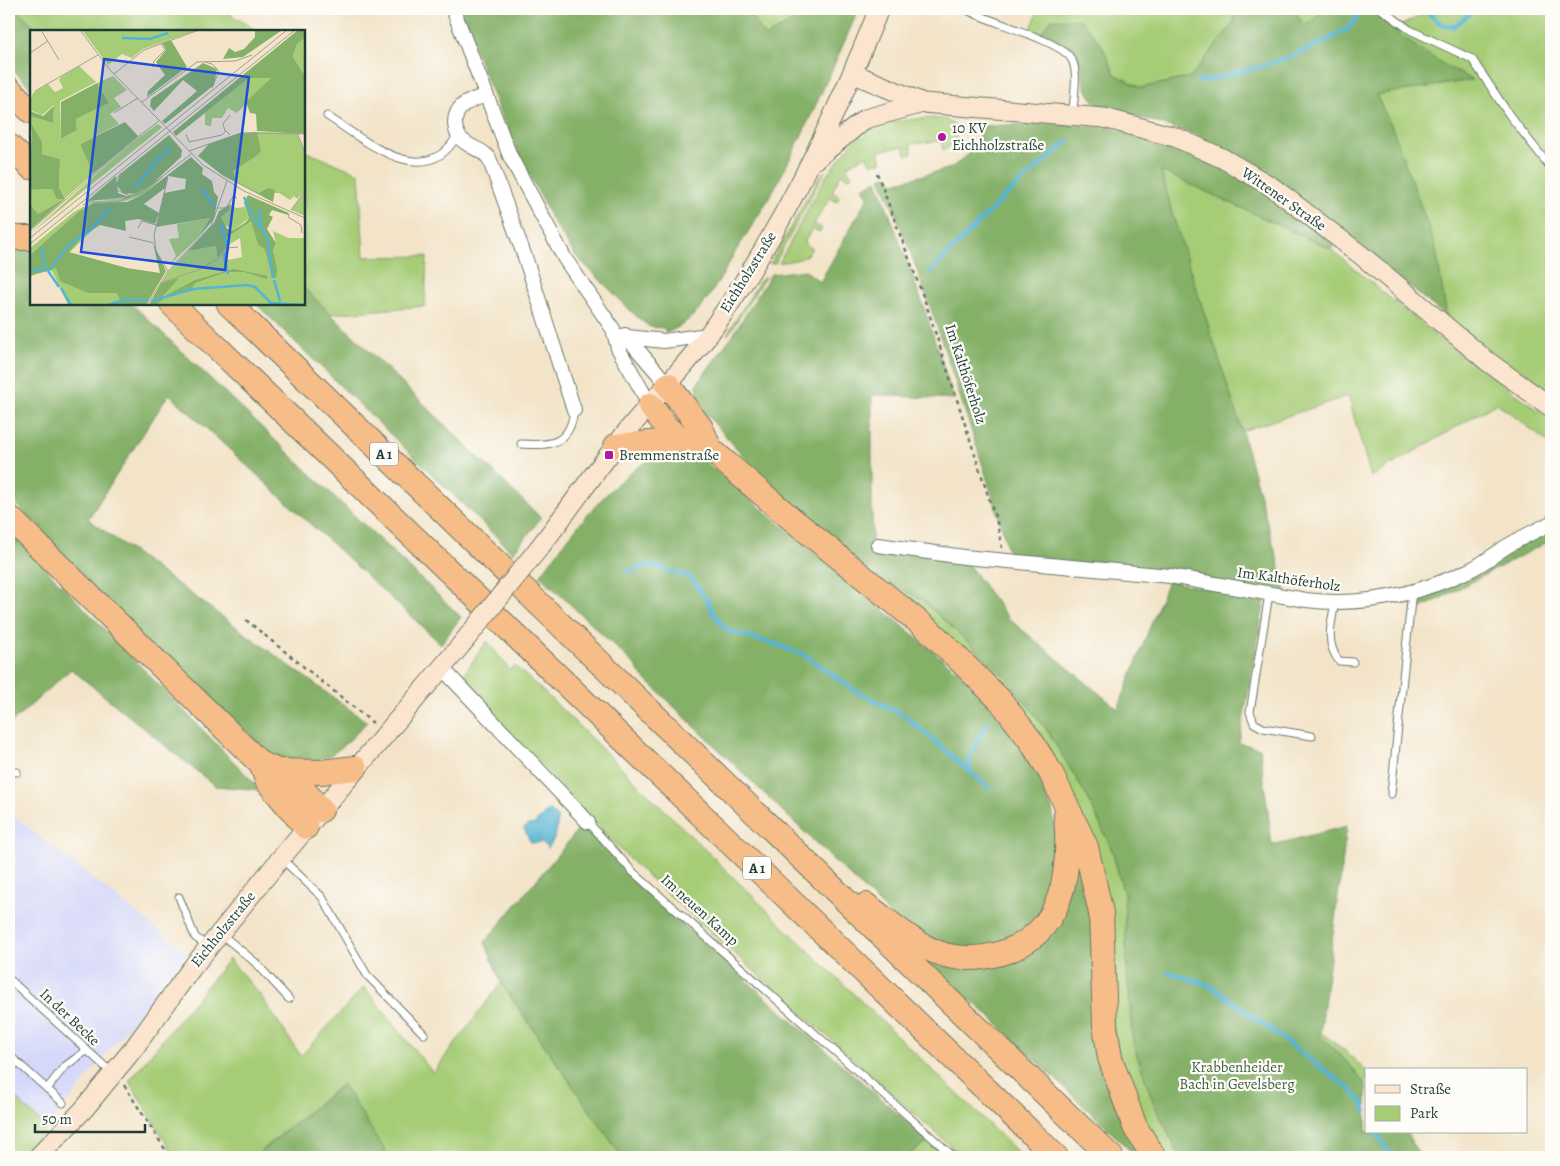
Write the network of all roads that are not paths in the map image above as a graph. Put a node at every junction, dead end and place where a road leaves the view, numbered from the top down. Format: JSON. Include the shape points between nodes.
{"nodes":[{"id":1,"x":453,"y":9,"type":"edge"},
{"id":2,"x":879,"y":9,"type":"edge"},
{"id":3,"x":964,"y":9,"type":"edge"},
{"id":4,"x":1381,"y":9,"type":"edge"},
{"id":5,"x":852,"y":73,"type":"junction"},
{"id":6,"x":9,"y":90,"type":"edge"},
{"id":7,"x":485,"y":95,"type":"junction"},
{"id":8,"x":923,"y":103,"type":"junction"},
{"id":9,"x":30,"y":110,"type":"edge"},
{"id":10,"x":1073,"y":114,"type":"junction"},
{"id":11,"x":327,"y":116,"type":"dead end"},
{"id":12,"x":458,"y":134,"type":"junction"},
{"id":13,"x":9,"y":146,"type":"edge"},
{"id":14,"x":811,"y":163,"type":"junction"},
{"id":15,"x":30,"y":166,"type":"edge"},
{"id":16,"x":1551,"y":168,"type":"edge"},
{"id":17,"x":9,"y":238,"type":"edge"},
{"id":18,"x":30,"y":238,"type":"edge"},
{"id":19,"x":163,"y":305,"type":"edge"},
{"id":20,"x":173,"y":305,"type":"edge"},
{"id":21,"x":230,"y":305,"type":"edge"},
{"id":22,"x":191,"y":322,"type":"junction"},
{"id":23,"x":613,"y":329,"type":"junction"},
{"id":24,"x":708,"y":335,"type":"junction"},
{"id":25,"x":628,"y":337,"type":"junction"},
{"id":26,"x":668,"y":385,"type":"junction"},
{"id":27,"x":650,"y":405,"type":"junction"},
{"id":28,"x":1551,"y":407,"type":"edge"},
{"id":29,"x":574,"y":410,"type":"joint"},
{"id":30,"x":683,"y":440,"type":"junction"},
{"id":31,"x":521,"y":444,"type":"dead end"},
{"id":32,"x":616,"y":446,"type":"junction"},
{"id":33,"x":710,"y":449,"type":"junction"},
{"id":34,"x":9,"y":517,"type":"edge"},
{"id":35,"x":1551,"y":523,"type":"edge"},
{"id":36,"x":878,"y":545,"type":"dead end"},
{"id":37,"x":1412,"y":591,"type":"junction"},
{"id":38,"x":1269,"y":594,"type":"junction"},
{"id":39,"x":1335,"y":603,"type":"junction"},
{"id":40,"x":1354,"y":662,"type":"dead end"},
{"id":41,"x":442,"y":668,"type":"junction"},
{"id":42,"x":1312,"y":736,"type":"dead end"},
{"id":43,"x":271,"y":768,"type":"junction"},
{"id":44,"x":355,"y":768,"type":"junction"},
{"id":45,"x":1391,"y":794,"type":"dead end"},
{"id":46,"x":1065,"y":804,"type":"junction"},
{"id":47,"x":313,"y":818,"type":"junction"},
{"id":48,"x":588,"y":822,"type":"joint"},
{"id":49,"x":280,"y":858,"type":"junction"},
{"id":50,"x":807,"y":864,"type":"junction"},
{"id":51,"x":179,"y":897,"type":"dead end"},
{"id":52,"x":214,"y":940,"type":"junction"},
{"id":53,"x":9,"y":979,"type":"edge"},
{"id":54,"x":289,"y":999,"type":"dead end"},
{"id":55,"x":424,"y":1034,"type":"dead end"},
{"id":56,"x":86,"y":1051,"type":"junction"},
{"id":57,"x":9,"y":1055,"type":"edge"},
{"id":58,"x":113,"y":1074,"type":"junction"},
{"id":59,"x":47,"y":1089,"type":"junction"},
{"id":60,"x":63,"y":1103,"type":"dead end"},
{"id":61,"x":38,"y":1157,"type":"edge"},
{"id":62,"x":954,"y":1157,"type":"edge"},
{"id":63,"x":1056,"y":1157,"type":"edge"},
{"id":64,"x":1111,"y":1157,"type":"edge"},
{"id":65,"x":1154,"y":1157,"type":"edge"}],
"edges":[{"from":1,"to":7,"type":"street"},
{"from":2,"to":5,"type":"main road","name":"Eichholzstraße"},
{"from":3,"to":10,"type":"lane","via":[[1039,38],[1068,54],[1074,68]]},
{"from":4,"to":16,"type":"lane","via":[[1410,30],[1472,60]]},
{"from":5,"to":8,"type":"main road","name":"Wittener Straße"},
{"from":5,"to":14,"type":"main road","name":"Eichholzstraße"},
{"from":6,"to":9,"type":"highway"},
{"from":7,"to":12,"type":"street","via":[[464,104],[457,112]]},
{"from":7,"to":23,"type":"street","via":[[510,156],[541,218]]},
{"from":8,"to":10,"type":"main road","name":"Wittener Straße"},
{"from":8,"to":14,"type":"main road","via":[[865,119]]},
{"from":10,"to":28,"type":"main road","name":"Wittener Straße","via":[[1140,126],[1175,137],[1222,158],[1272,187],[1361,255],[1487,361]]},
{"from":11,"to":12,"type":"lane","via":[[402,161],[439,158]]},
{"from":12,"to":29,"type":"street","via":[[468,145],[480,148],[490,158]]},
{"from":13,"to":15,"type":"highway"},
{"from":14,"to":24,"type":"main road","name":"Eichholzstraße","via":[[777,228]]},
{"from":17,"to":18,"type":"highway"},
{"from":19,"to":22,"type":"highway"},
{"from":20,"to":22,"type":"highway","number":"A 1"},
{"from":21,"to":50,"type":"highway","number":"A 1"},
{"from":22,"to":63,"type":"highway","number":"A 1"},
{"from":23,"to":25,"type":"street"},
{"from":23,"to":27,"type":"street","via":[[618,348]]},
{"from":24,"to":25,"type":"street","via":[[664,341]]},
{"from":24,"to":26,"type":"main road","name":"Eichholzstraße"},
{"from":25,"to":26,"type":"street"},
{"from":26,"to":27,"type":"main road","name":"Eichholzstraße"},
{"from":26,"to":33,"type":"highway","via":[[700,428]]},
{"from":27,"to":30,"type":"highway","via":[[668,428]]},
{"from":27,"to":32,"type":"main road","name":"Eichholzstraße"},
{"from":29,"to":31,"type":"lane","via":[[572,424],[562,438],[552,444]]},
{"from":30,"to":32,"type":"highway"},
{"from":30,"to":33,"type":"highway"},
{"from":32,"to":41,"type":"main road","name":"Eichholzstraße","bridge":true,"via":[[572,507]]},
{"from":33,"to":46,"type":"highway","via":[[931,632],[972,670],[1031,741]]},
{"from":34,"to":43,"type":"highway"},
{"from":35,"to":37,"type":"street","name":"Im Kalthöferholz","via":[[1510,544],[1474,568]]},
{"from":36,"to":38,"type":"street","name":"Im Kalthöferholz","via":[[1153,574]]},
{"from":37,"to":39,"type":"street","name":"Im Kalthöferholz","via":[[1396,597]]},
{"from":37,"to":45,"type":"lane"},
{"from":38,"to":39,"type":"street","name":"Im Kalthöferholz"},
{"from":38,"to":42,"type":"lane","via":[[1250,712],[1254,723],[1263,728]]},
{"from":39,"to":40,"type":"lane","via":[[1329,637],[1333,653],[1339,661]]},
{"from":41,"to":44,"type":"main road","name":"Eichholzstraße"},
{"from":41,"to":48,"type":"street","name":"Im neuen Kamp"},
{"from":43,"to":44,"type":"highway","via":[[321,772]]},
{"from":43,"to":47,"type":"highway","via":[[305,791]]},
{"from":44,"to":47,"type":"main road","name":"Eichholzstraße"},
{"from":46,"to":50,"type":"highway","via":[[1066,867],[1060,899],[1046,926],[1009,951],[984,958],[939,953],[920,943]]},
{"from":46,"to":65,"type":"highway","via":[[1086,847],[1096,883],[1101,913],[1105,1026],[1110,1058],[1135,1127]]},
{"from":47,"to":49,"type":"main road","name":"Eichholzstraße"},
{"from":48,"to":62,"type":"lane","name":"Im neuen Kamp","via":[[633,872]]},
{"from":49,"to":52,"type":"main road","name":"Eichholzstraße"},
{"from":49,"to":55,"type":"lane","via":[[322,897],[368,975]]},
{"from":50,"to":64,"type":"highway","number":"A 1"},
{"from":51,"to":52,"type":"lane","via":[[195,937]]},
{"from":52,"to":54,"type":"lane","via":[[256,963]]},
{"from":52,"to":58,"type":"main road","name":"Eichholzstraße"},
{"from":53,"to":56,"type":"lane","name":"In der Becke"},
{"from":56,"to":58,"type":"lane","name":"In der Becke"},
{"from":56,"to":59,"type":"lane","via":[[64,1067]]},
{"from":57,"to":59,"type":"lane"},
{"from":58,"to":61,"type":"main road","name":"Eichholzstraße"},
{"from":59,"to":60,"type":"lane"}]}
